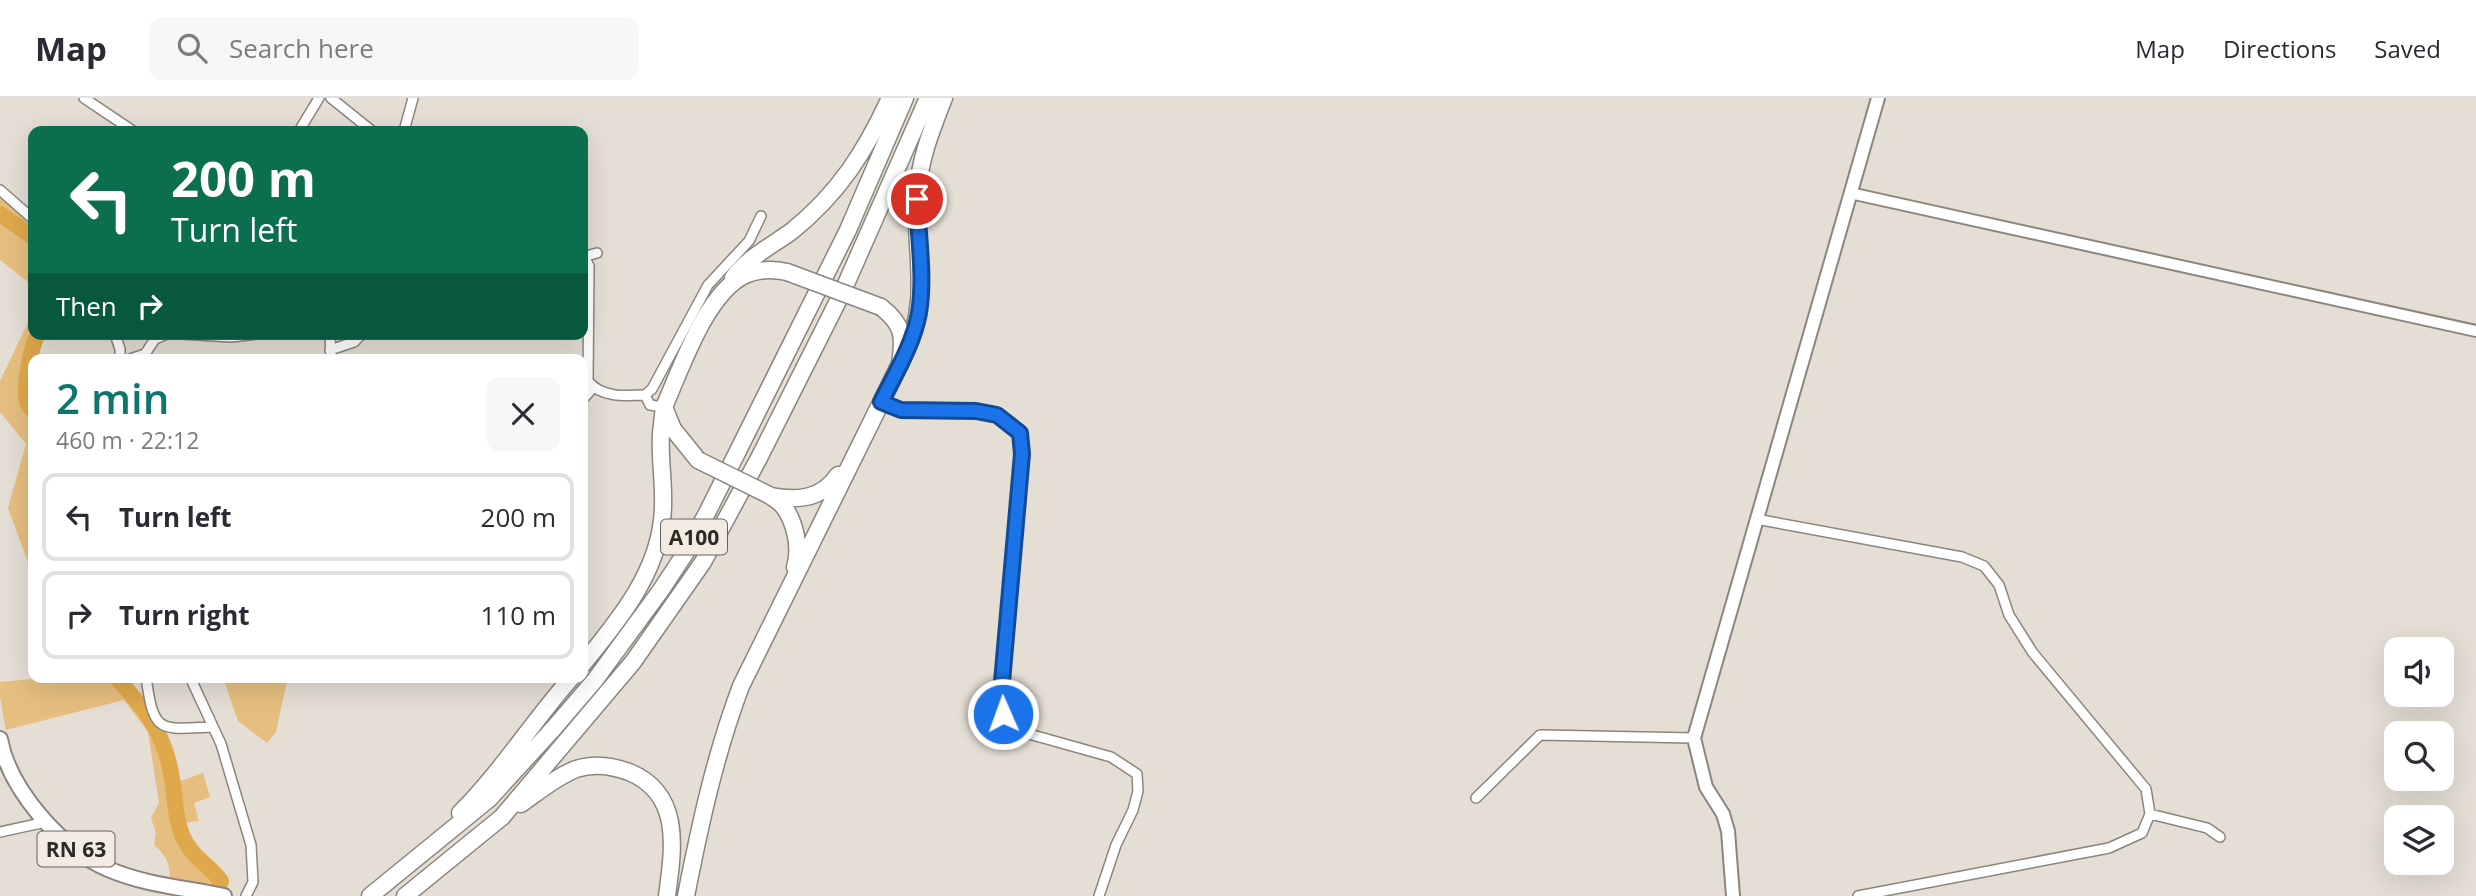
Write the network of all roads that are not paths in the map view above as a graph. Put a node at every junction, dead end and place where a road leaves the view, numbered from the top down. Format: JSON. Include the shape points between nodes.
{"nodes":[{"id":1,"x":84,"y":98,"type":"edge"},
{"id":2,"x":319,"y":98,"type":"edge"},
{"id":3,"x":331,"y":98,"type":"edge"},
{"id":4,"x":414,"y":98,"type":"edge"},
{"id":5,"x":890,"y":98,"type":"edge"},
{"id":6,"x":905,"y":98,"type":"edge"},
{"id":7,"x":928,"y":98,"type":"edge"},
{"id":8,"x":944,"y":98,"type":"edge"},
{"id":9,"x":1878,"y":98,"type":"edge"},
{"id":10,"x":126,"y":126,"type":"edge"},
{"id":11,"x":302,"y":126,"type":"edge"},
{"id":12,"x":366,"y":126,"type":"edge"},
{"id":13,"x":406,"y":126,"type":"edge"},
{"id":14,"x":0,"y":190,"type":"edge"},
{"id":15,"x":1850,"y":192,"type":"junction"},
{"id":16,"x":28,"y":215,"type":"edge"},
{"id":17,"x":761,"y":216,"type":"dead end"},
{"id":18,"x":597,"y":253,"type":"dead end"},
{"id":19,"x":588,"y":255,"type":"edge"},
{"id":20,"x":724,"y":291,"type":"junction"},
{"id":21,"x":2476,"y":331,"type":"edge"},
{"id":22,"x":356,"y":340,"type":"edge"},
{"id":23,"x":333,"y":354,"type":"edge"},
{"id":24,"x":900,"y":364,"type":"junction"},
{"id":25,"x":588,"y":382,"type":"edge"},
{"id":26,"x":593,"y":388,"type":"junction"},
{"id":27,"x":588,"y":394,"type":"edge"},
{"id":28,"x":645,"y":395,"type":"junction"},
{"id":29,"x":881,"y":402,"type":"junction"},
{"id":30,"x":664,"y":407,"type":"junction"},
{"id":31,"x":857,"y":448,"type":"junction"},
{"id":32,"x":769,"y":495,"type":"junction"},
{"id":33,"x":1756,"y":519,"type":"junction"},
{"id":34,"x":777,"y":616,"type":"junction"},
{"id":35,"x":588,"y":657,"type":"edge"},
{"id":36,"x":147,"y":683,"type":"edge"},
{"id":37,"x":193,"y":683,"type":"edge"},
{"id":38,"x":567,"y":683,"type":"edge"},
{"id":39,"x":213,"y":727,"type":"junction"},
{"id":40,"x":1694,"y":738,"type":"junction"},
{"id":41,"x":0,"y":740,"type":"edge"},
{"id":42,"x":1476,"y":798,"type":"dead end"},
{"id":43,"x":2150,"y":814,"type":"junction"},
{"id":44,"x":502,"y":817,"type":"junction"},
{"id":45,"x":46,"y":822,"type":"junction"},
{"id":46,"x":0,"y":832,"type":"edge"},
{"id":47,"x":2220,"y":836,"type":"dead end"},
{"id":48,"x":389,"y":882,"type":"junction"},
{"id":49,"x":174,"y":892,"type":"edge"},
{"id":50,"x":1887,"y":893,"type":"edge"},
{"id":51,"x":224,"y":896,"type":"edge"},
{"id":52,"x":246,"y":896,"type":"edge"},
{"id":53,"x":370,"y":896,"type":"edge"},
{"id":54,"x":405,"y":896,"type":"edge"},
{"id":55,"x":667,"y":896,"type":"edge"},
{"id":56,"x":685,"y":896,"type":"edge"},
{"id":57,"x":1099,"y":896,"type":"edge"},
{"id":58,"x":1733,"y":896,"type":"edge"},
{"id":59,"x":1858,"y":896,"type":"edge"}],
"edges":[{"from":1,"to":10,"type":"street"},
{"from":2,"to":11,"type":"street"},
{"from":3,"to":12,"type":"street"},
{"from":4,"to":13,"type":"street"},
{"from":5,"to":20,"type":"highway","via":[[843,181],[807,218],[737,272]]},
{"from":6,"to":48,"type":"highway","name":"A100","number":"A100","via":[[848,230],[708,511],[673,571],[595,680],[489,799]]},
{"from":7,"to":44,"type":"highway","name":"A100","number":"A100","via":[[842,293],[703,562],[633,662]]},
{"from":8,"to":24,"type":"highway","via":[[922,157],[917,199],[919,313]]},
{"from":9,"to":15,"type":"main road"},
{"from":14,"to":16,"type":"street"},
{"from":15,"to":21,"type":"street"},
{"from":15,"to":33,"type":"main road"},
{"from":17,"to":28,"type":"street","via":[[749,241],[708,285]]},
{"from":18,"to":19,"type":"street"},
{"from":20,"to":24,"type":"highway","bridge":true,"via":[[743,276],[772,269],[881,307],[900,327],[904,341]]},
{"from":20,"to":30,"type":"highway","via":[[701,327]]},
{"from":22,"to":23,"type":"street"},
{"from":24,"to":29,"type":"highway"},
{"from":25,"to":26,"type":"street"},
{"from":26,"to":27,"type":"street"},
{"from":26,"to":28,"type":"street","via":[[612,395]]},
{"from":28,"to":30,"type":"street","via":[[650,405]]},
{"from":29,"to":31,"type":"highway"},
{"from":29,"to":57,"type":"street","via":[[901,410],[997,415],[1020,433],[1003,714],[1015,730],[1111,757],[1137,774],[1138,791]]},
{"from":30,"to":32,"type":"highway","bridge":true,"via":[[673,429],[698,460]]},
{"from":30,"to":35,"type":"highway","via":[[658,540],[644,579]]},
{"from":31,"to":32,"type":"highway","via":[[822,491],[791,499]]},
{"from":31,"to":34,"type":"highway"},
{"from":32,"to":34,"type":"highway","via":[[783,506],[796,537],[798,558]]},
{"from":33,"to":40,"type":"main road"},
{"from":33,"to":43,"type":"street","via":[[1984,566],[1999,585],[2009,615],[2033,653],[2146,789]]},
{"from":34,"to":56,"type":"highway","via":[[727,723]]},
{"from":36,"to":39,"type":"street","via":[[152,714],[160,723]]},
{"from":37,"to":39,"type":"street"},
{"from":38,"to":48,"type":"highway","via":[[468,804]]},
{"from":39,"to":52,"type":"street","via":[[250,845],[253,882]]},
{"from":40,"to":42,"type":"street","via":[[1540,735]]},
{"from":40,"to":58,"type":"main road","via":[[1699,769],[1728,831]]},
{"from":41,"to":45,"type":"main road","number":"RN 63","via":[[22,792]]},
{"from":43,"to":47,"type":"street","via":[[2207,828]]},
{"from":43,"to":50,"type":"street","via":[[2142,833],[2109,848]]},
{"from":44,"to":54,"type":"highway","name":"A100","number":"A100"},
{"from":44,"to":55,"type":"highway","via":[[578,769],[597,765],[637,775],[653,787],[672,825]]},
{"from":45,"to":46,"type":"street"},
{"from":45,"to":49,"type":"main road","number":"RN 63","via":[[107,869]]},
{"from":48,"to":53,"type":"highway","name":"A100","number":"A100"},
{"from":49,"to":51,"type":"main road","number":"RN 63"},
{"from":50,"to":59,"type":"street"}]}
